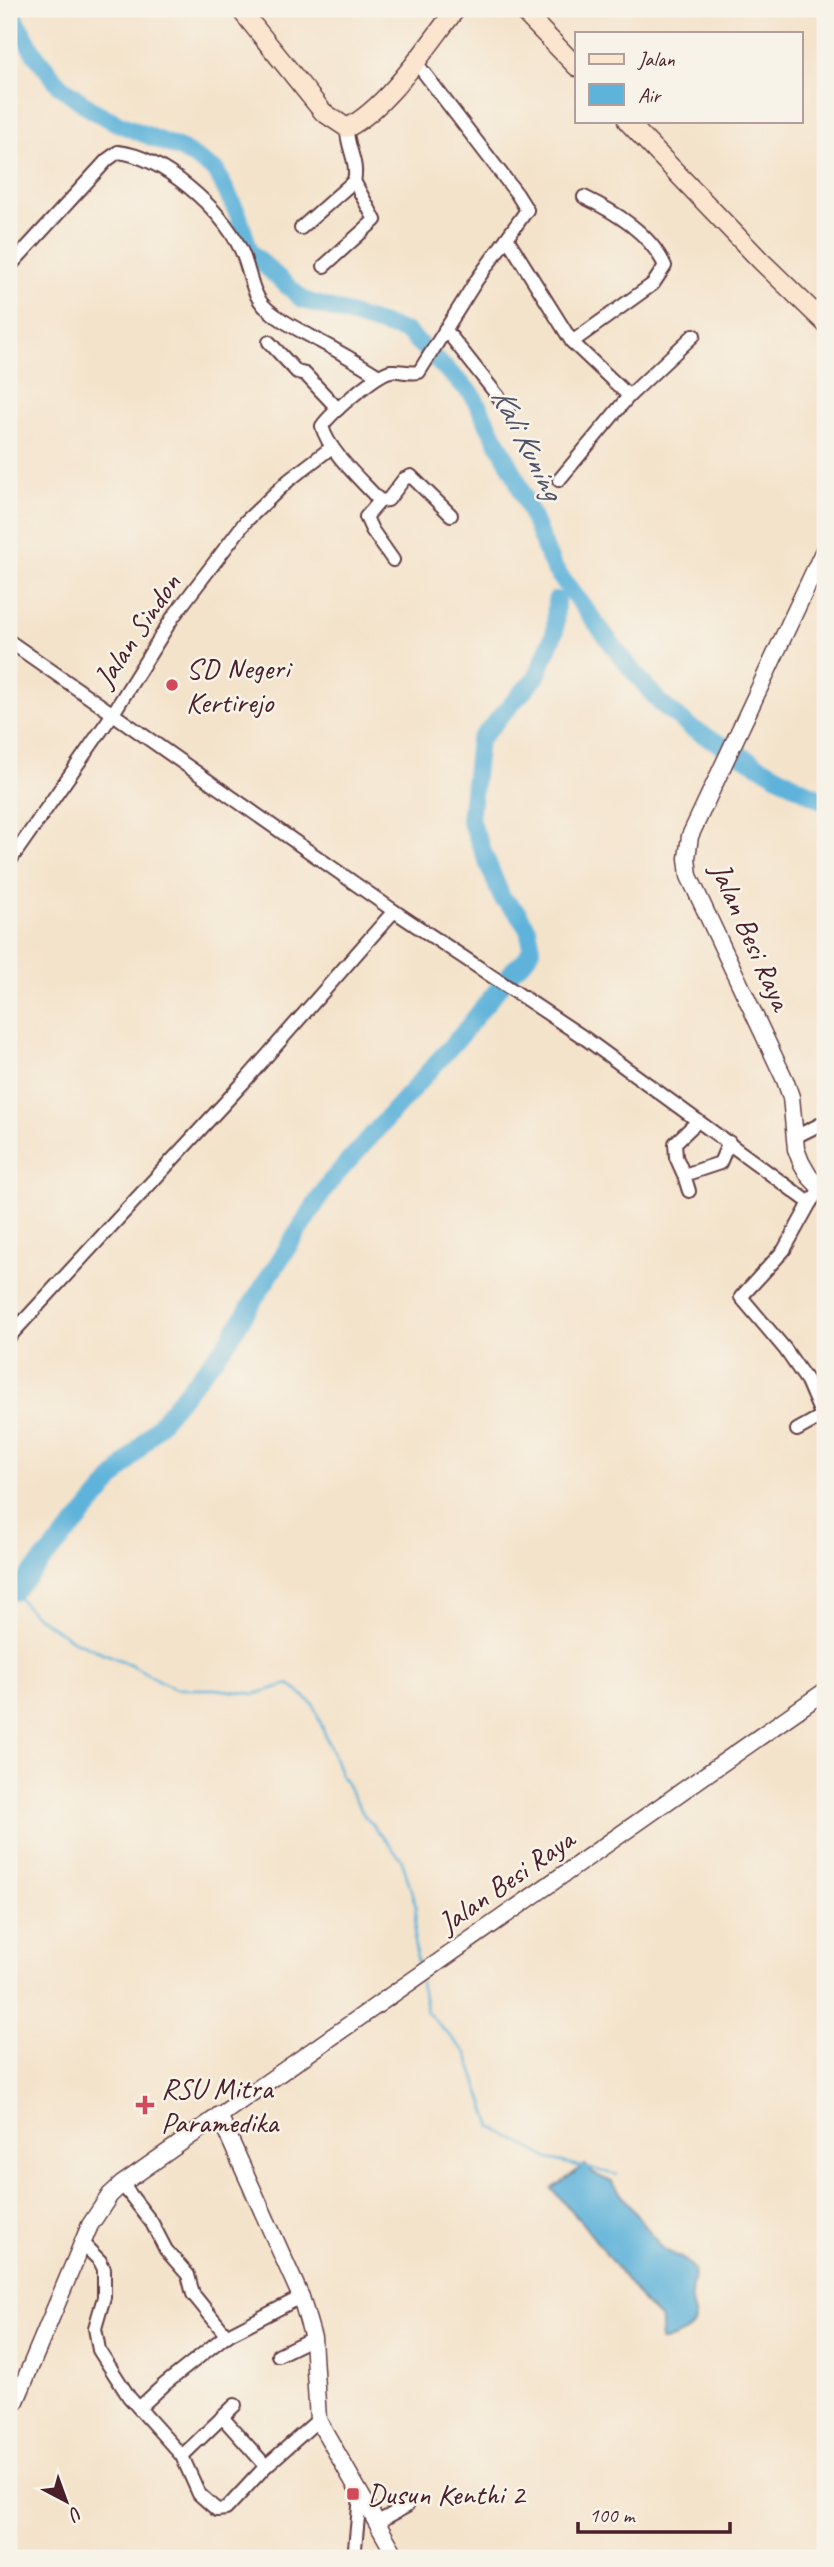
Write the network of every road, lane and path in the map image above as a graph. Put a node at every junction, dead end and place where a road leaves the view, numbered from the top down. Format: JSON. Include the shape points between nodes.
{"nodes":[{"id":1,"x":240,"y":9,"type":"edge"},
{"id":2,"x":456,"y":9,"type":"edge"},
{"id":3,"x":522,"y":9,"type":"edge"},
{"id":4,"x":415,"y":61,"type":"junction"},
{"id":5,"x":575,"y":65,"type":"edge"},
{"id":6,"x":628,"y":122,"type":"edge"},
{"id":7,"x":347,"y":128,"type":"junction"},
{"id":8,"x":354,"y":181,"type":"junction"},
{"id":9,"x":583,"y":197,"type":"dead end"},
{"id":10,"x":301,"y":228,"type":"dead end"},
{"id":11,"x":507,"y":238,"type":"junction"},
{"id":12,"x":324,"y":266,"type":"dead end"},
{"id":13,"x":9,"y":267,"type":"edge"},
{"id":14,"x":825,"y":323,"type":"edge"},
{"id":15,"x":442,"y":333,"type":"junction"},
{"id":16,"x":694,"y":335,"type":"dead end"},
{"id":17,"x":269,"y":342,"type":"dead end"},
{"id":18,"x":572,"y":342,"type":"junction"},
{"id":19,"x":379,"y":376,"type":"junction"},
{"id":20,"x":629,"y":396,"type":"junction"},
{"id":21,"x":338,"y":409,"type":"junction"},
{"id":22,"x":508,"y":409,"type":"dead end"},
{"id":23,"x":332,"y":447,"type":"junction"},
{"id":24,"x":559,"y":480,"type":"dead end"},
{"id":25,"x":380,"y":501,"type":"junction"},
{"id":26,"x":451,"y":515,"type":"dead end"},
{"id":27,"x":825,"y":548,"type":"edge"},
{"id":28,"x":393,"y":560,"type":"dead end"},
{"id":29,"x":9,"y":641,"type":"edge"},
{"id":30,"x":112,"y":715,"type":"junction"},
{"id":31,"x":9,"y":862,"type":"edge"},
{"id":32,"x":394,"y":911,"type":"junction"},
{"id":33,"x":698,"y":1121,"type":"junction"},
{"id":34,"x":825,"y":1122,"type":"edge"},
{"id":35,"x":795,"y":1137,"type":"junction"},
{"id":36,"x":729,"y":1142,"type":"junction"},
{"id":37,"x":684,"y":1175,"type":"junction"},
{"id":38,"x":823,"y":1190,"type":"edge"},
{"id":39,"x":689,"y":1191,"type":"dead end"},
{"id":40,"x":810,"y":1203,"type":"junction"},
{"id":41,"x":9,"y":1337,"type":"edge"},
{"id":42,"x":824,"y":1415,"type":"edge"},
{"id":43,"x":797,"y":1430,"type":"dead end"},
{"id":44,"x":825,"y":1691,"type":"edge"},
{"id":45,"x":219,"y":2115,"type":"junction"},
{"id":46,"x":122,"y":2183,"type":"junction"},
{"id":47,"x":82,"y":2243,"type":"junction"},
{"id":48,"x":301,"y":2297,"type":"junction"},
{"id":49,"x":227,"y":2336,"type":"junction"},
{"id":50,"x":313,"y":2338,"type":"junction"},
{"id":51,"x":278,"y":2355,"type":"dead end"},
{"id":52,"x":235,"y":2404,"type":"dead end"},
{"id":53,"x":9,"y":2406,"type":"edge"},
{"id":54,"x":139,"y":2408,"type":"junction"},
{"id":55,"x":222,"y":2417,"type":"junction"},
{"id":56,"x":318,"y":2420,"type":"junction"},
{"id":57,"x":182,"y":2456,"type":"junction"},
{"id":58,"x":266,"y":2466,"type":"junction"},
{"id":59,"x":360,"y":2497,"type":"junction"},
{"id":60,"x":407,"y":2506,"type":"dead end"},
{"id":61,"x":376,"y":2523,"type":"junction"},
{"id":62,"x":354,"y":2558,"type":"edge"},
{"id":63,"x":397,"y":2558,"type":"edge"}],
"edges":[{"from":1,"to":7,"type":"main road","via":[[323,112]]},
{"from":2,"to":4,"type":"main road"},
{"from":3,"to":5,"type":"main road"},
{"from":4,"to":7,"type":"main road","via":[[369,113]]},
{"from":4,"to":11,"type":"street","via":[[526,207],[526,214]]},
{"from":6,"to":14,"type":"main road"},
{"from":7,"to":8,"type":"street"},
{"from":8,"to":10,"type":"street"},
{"from":8,"to":12,"type":"street","via":[[375,220]]},
{"from":9,"to":18,"type":"street","via":[[624,219],[665,266],[653,284]]},
{"from":11,"to":15,"type":"street"},
{"from":11,"to":18,"type":"street"},
{"from":13,"to":19,"type":"street","via":[[107,160],[118,152],[133,153],[183,182],[213,209],[240,248],[262,305],[281,321]]},
{"from":15,"to":19,"type":"street","via":[[419,373],[393,370]]},
{"from":15,"to":22,"type":"street"},
{"from":16,"to":20,"type":"street"},
{"from":17,"to":21,"type":"street"},
{"from":18,"to":20,"type":"street"},
{"from":19,"to":21,"type":"street"},
{"from":20,"to":24,"type":"street"},
{"from":21,"to":23,"type":"street","via":[[322,426]]},
{"from":23,"to":25,"type":"street"},
{"from":23,"to":30,"type":"street","name":"Jalan Sindon","via":[[246,521],[173,617]]},
{"from":25,"to":26,"type":"street","via":[[388,500],[411,476]]},
{"from":25,"to":28,"type":"street","via":[[367,514],[367,521]]},
{"from":27,"to":35,"type":"street","name":"Jalan Besi Raya","via":[[690,835],[687,858],[689,876],[785,1080]]},
{"from":29,"to":30,"type":"street"},
{"from":30,"to":31,"type":"street","name":"Jalan Sindon"},
{"from":30,"to":32,"type":"street"},
{"from":32,"to":33,"type":"street","via":[[586,1039]]},
{"from":32,"to":41,"type":"street"},
{"from":33,"to":36,"type":"street"},
{"from":33,"to":37,"type":"street","via":[[675,1143]]},
{"from":34,"to":35,"type":"street"},
{"from":35,"to":38,"type":"street","name":"Jalan Besi Raya","via":[[801,1162]]},
{"from":36,"to":37,"type":"street","via":[[720,1163]]},
{"from":36,"to":40,"type":"street"},
{"from":37,"to":39,"type":"street"},
{"from":38,"to":40,"type":"street"},
{"from":40,"to":42,"type":"street","via":[[784,1250],[741,1297],[785,1349]]},
{"from":42,"to":43,"type":"street"},
{"from":44,"to":45,"type":"street","name":"Jalan Besi Raya"},
{"from":45,"to":46,"type":"street","name":"Jalan Besi Raya"},
{"from":45,"to":48,"type":"street"},
{"from":46,"to":47,"type":"street","name":"Jalan Besi Raya","via":[[98,2211]]},
{"from":46,"to":49,"type":"street","via":[[188,2275],[193,2294]]},
{"from":47,"to":53,"type":"street","name":"Jalan Besi Raya","via":[[16,2401]]},
{"from":47,"to":54,"type":"street","via":[[104,2269],[104,2297],[95,2328],[99,2350]]},
{"from":48,"to":49,"type":"street"},
{"from":48,"to":50,"type":"street"},
{"from":49,"to":54,"type":"street"},
{"from":50,"to":51,"type":"street"},
{"from":50,"to":56,"type":"street"},
{"from":52,"to":55,"type":"street"},
{"from":54,"to":57,"type":"street"},
{"from":55,"to":57,"type":"street"},
{"from":55,"to":58,"type":"street"},
{"from":56,"to":58,"type":"street"},
{"from":56,"to":59,"type":"street"},
{"from":57,"to":58,"type":"street","via":[[199,2494],[220,2511]]},
{"from":59,"to":61,"type":"street"},
{"from":59,"to":62,"type":"street"},
{"from":60,"to":61,"type":"street"},
{"from":61,"to":63,"type":"street"}]}
